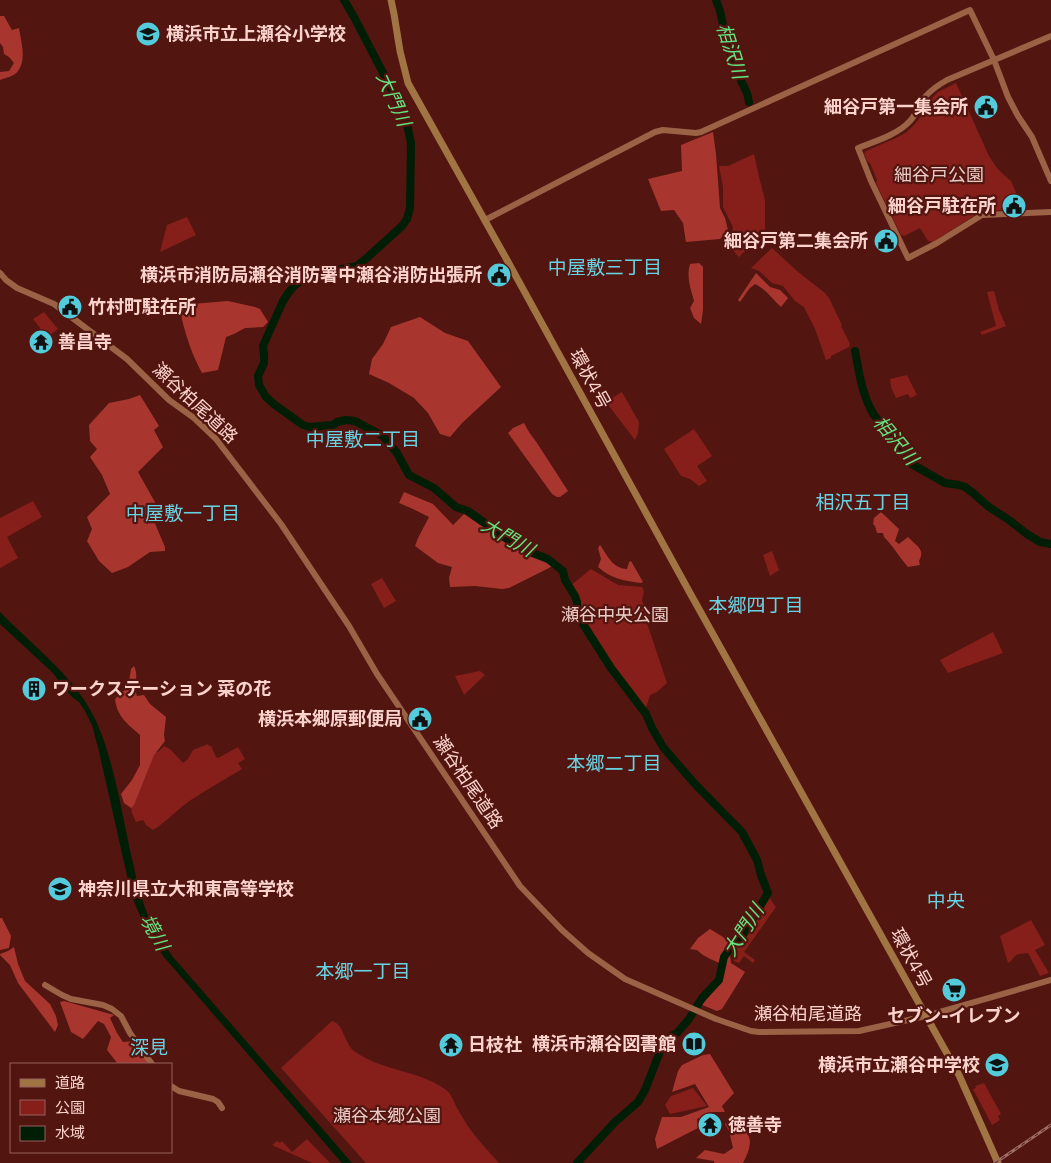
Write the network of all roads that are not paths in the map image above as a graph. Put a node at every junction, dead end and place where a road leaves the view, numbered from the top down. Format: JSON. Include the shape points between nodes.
{"nodes":[{"id":1,"x":391,"y":0,"type":"edge"},
{"id":2,"x":1051,"y":36,"type":"edge"},
{"id":3,"x":994,"y":60,"type":"junction"},
{"id":4,"x":1051,"y":181,"type":"edge"},
{"id":5,"x":1051,"y":212,"type":"edge"},
{"id":6,"x":485,"y":220,"type":"junction"},
{"id":7,"x":0,"y":274,"type":"edge"},
{"id":8,"x":1051,"y":980,"type":"edge"},
{"id":9,"x":45,"y":985,"type":"dead end"},
{"id":10,"x":926,"y":1016,"type":"junction"},
{"id":11,"x":944,"y":1048,"type":"junction"},
{"id":12,"x":151,"y":1063,"type":"edge"},
{"id":13,"x":172,"y":1087,"type":"edge"},
{"id":14,"x":222,"y":1108,"type":"dead end"},
{"id":15,"x":999,"y":1163,"type":"edge"}],
"edges":[{"from":1,"to":6,"type":"main road","name":"環状4号","via":[[408,83]]},
{"from":2,"to":3,"type":"street"},
{"from":3,"to":4,"type":"street","via":[[1008,97],[1032,137]]},
{"from":3,"to":5,"type":"street","via":[[939,85],[924,98],[918,111],[902,129],[858,148],[908,258],[982,215]]},
{"from":3,"to":6,"type":"street","via":[[970,10],[701,132],[655,132]]},
{"from":6,"to":10,"type":"main road","name":"環状4号"},
{"from":7,"to":10,"type":"street","name":"瀬谷柏尾道路","via":[[17,288],[54,304],[127,359],[216,439],[282,524],[377,674],[514,878],[588,953],[625,979],[750,1031],[858,1032]]},
{"from":8,"to":10,"type":"street","name":"瀬谷柏尾道路"},
{"from":9,"to":12,"type":"street","via":[[71,999],[112,1008],[121,1016]]},
{"from":10,"to":11,"type":"main road","name":"環状4号"},
{"from":11,"to":15,"type":"main road","name":"環状4号"},
{"from":11,"to":15,"type":"main road","via":[[962,1074],[994,1144]]},
{"from":13,"to":14,"type":"street","via":[[213,1098]]}]}
